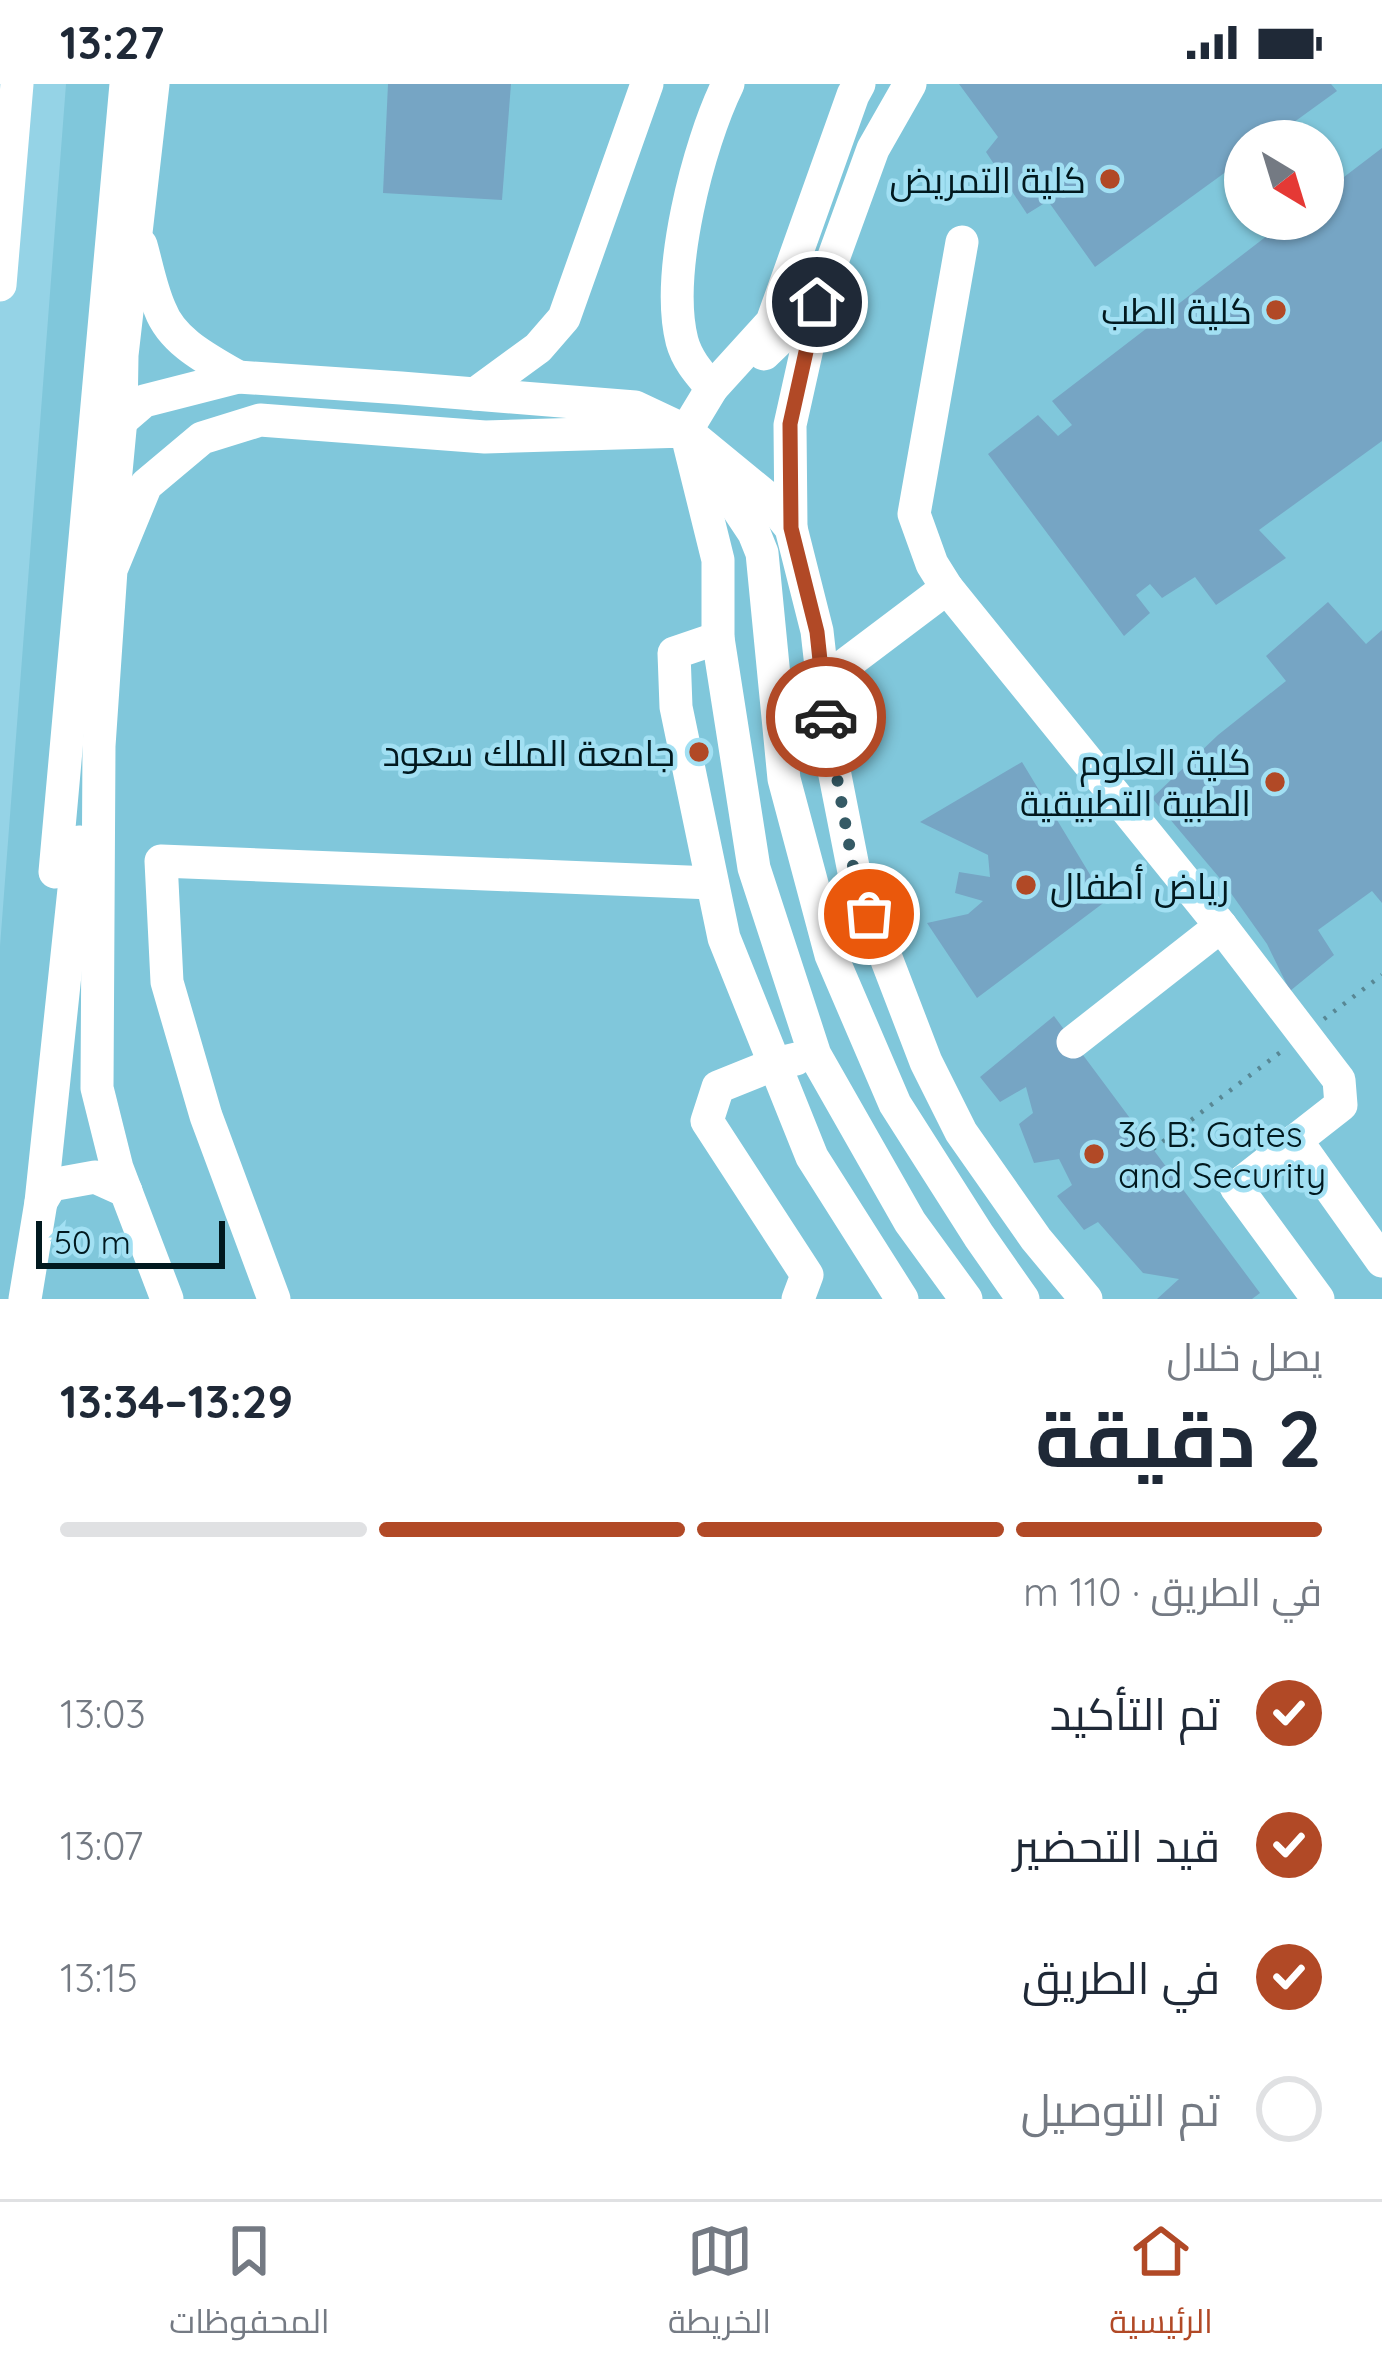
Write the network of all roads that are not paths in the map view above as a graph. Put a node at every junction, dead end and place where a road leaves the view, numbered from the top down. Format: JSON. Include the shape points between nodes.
{"nodes":[{"id":1,"x":17,"y":84,"type":"edge"},
{"id":2,"x":126,"y":84,"type":"edge"},
{"id":3,"x":153,"y":84,"type":"edge"},
{"id":4,"x":647,"y":84,"type":"edge"},
{"id":5,"x":728,"y":84,"type":"edge"},
{"id":6,"x":859,"y":84,"type":"edge"},
{"id":7,"x":910,"y":84,"type":"edge"},
{"id":8,"x":7,"y":125,"type":"edge"},
{"id":9,"x":137,"y":230,"type":"junction"},
{"id":10,"x":962,"y":242,"type":"dead end"},
{"id":11,"x":0,"y":285,"type":"edge"},
{"id":12,"x":817,"y":302,"type":"junction"},
{"id":13,"x":238,"y":377,"type":"junction"},
{"id":14,"x":712,"y":388,"type":"junction"},
{"id":15,"x":476,"y":394,"type":"junction"},
{"id":16,"x":121,"y":419,"type":"junction"},
{"id":17,"x":686,"y":431,"type":"junction"},
{"id":18,"x":94,"y":444,"type":"junction"},
{"id":19,"x":791,"y":528,"type":"junction"},
{"id":20,"x":947,"y":588,"type":"junction"},
{"id":21,"x":718,"y":638,"type":"junction"},
{"id":22,"x":821,"y":683,"type":"junction"},
{"id":23,"x":712,"y":883,"type":"junction"},
{"id":24,"x":1221,"y":926,"type":"junction"},
{"id":25,"x":45,"y":979,"type":"junction"},
{"id":26,"x":62,"y":1010,"type":"junction"},
{"id":27,"x":1073,"y":1042,"type":"dead end"},
{"id":28,"x":815,"y":1055,"type":"junction"},
{"id":29,"x":775,"y":1064,"type":"junction"},
{"id":30,"x":97,"y":1088,"type":"junction"},
{"id":31,"x":1296,"y":1140,"type":"junction"},
{"id":32,"x":126,"y":1191,"type":"junction"},
{"id":33,"x":41,"y":1202,"type":"junction"},
{"id":34,"x":1382,"y":1261,"type":"edge"},
{"id":35,"x":25,"y":1299,"type":"edge"},
{"id":36,"x":167,"y":1299,"type":"edge"},
{"id":37,"x":274,"y":1299,"type":"edge"},
{"id":38,"x":798,"y":1299,"type":"edge"},
{"id":39,"x":902,"y":1299,"type":"edge"},
{"id":40,"x":966,"y":1299,"type":"edge"},
{"id":41,"x":1023,"y":1299,"type":"edge"},
{"id":42,"x":1086,"y":1299,"type":"edge"},
{"id":43,"x":1318,"y":1299,"type":"edge"}],
"edges":[{"from":1,"to":8,"type":"street"},
{"from":2,"to":18,"type":"street"},
{"from":3,"to":9,"type":"street"},
{"from":4,"to":15,"type":"street","via":[[564,318]]},
{"from":5,"to":14,"type":"street","via":[[693,189],[680,273],[682,344]]},
{"from":6,"to":14,"type":"street","via":[[772,322]]},
{"from":7,"to":12,"type":"street","via":[[873,149]]},
{"from":8,"to":11,"type":"street"},
{"from":9,"to":13,"type":"street","via":[[161,314],[197,352]]},
{"from":9,"to":16,"type":"street"},
{"from":10,"to":20,"type":"street","via":[[914,514]]},
{"from":12,"to":17,"type":"street"},
{"from":12,"to":19,"type":"street","via":[[790,424]]},
{"from":13,"to":15,"type":"street"},
{"from":13,"to":16,"type":"street","via":[[144,401]]},
{"from":14,"to":17,"type":"street"},
{"from":15,"to":17,"type":"street","via":[[634,406]]},
{"from":16,"to":18,"type":"street"},
{"from":16,"to":26,"type":"street"},
{"from":17,"to":19,"type":"street"},
{"from":17,"to":21,"type":"street","via":[[718,560]]},
{"from":17,"to":30,"type":"street","via":[[485,437],[260,420],[202,438],[146,485],[111,570],[99,746]]},
{"from":17,"to":41,"type":"street","via":[[762,553],[784,779],[831,955],[895,1104]]},
{"from":18,"to":25,"type":"street"},
{"from":19,"to":22,"type":"street"},
{"from":20,"to":22,"type":"street"},
{"from":20,"to":24,"type":"street"},
{"from":21,"to":23,"type":"street","via":[[674,653],[676,707]]},
{"from":21,"to":28,"type":"street","via":[[754,868]]},
{"from":22,"to":42,"type":"street","via":[[855,877],[926,1062],[961,1132]]},
{"from":23,"to":29,"type":"street","via":[[724,938]]},
{"from":23,"to":37,"type":"street","via":[[161,861],[167,982]]},
{"from":24,"to":27,"type":"street"},
{"from":24,"to":31,"type":"street","via":[[1339,1080],[1341,1105]]},
{"from":25,"to":26,"type":"street"},
{"from":25,"to":33,"type":"street","via":[[32,1125]]},
{"from":26,"to":30,"type":"street"},
{"from":26,"to":33,"type":"street"},
{"from":28,"to":29,"type":"street"},
{"from":28,"to":40,"type":"street","via":[[910,1222]]},
{"from":29,"to":38,"type":"street","via":[[718,1087],[706,1121],[807,1275]]},
{"from":29,"to":39,"type":"street","via":[[812,1157]]},
{"from":30,"to":32,"type":"street"},
{"from":31,"to":34,"type":"street"},
{"from":31,"to":43,"type":"street","via":[[1236,1186]]},
{"from":32,"to":33,"type":"street","via":[[95,1177],[51,1185]]},
{"from":32,"to":36,"type":"street"},
{"from":33,"to":35,"type":"street"}]}
